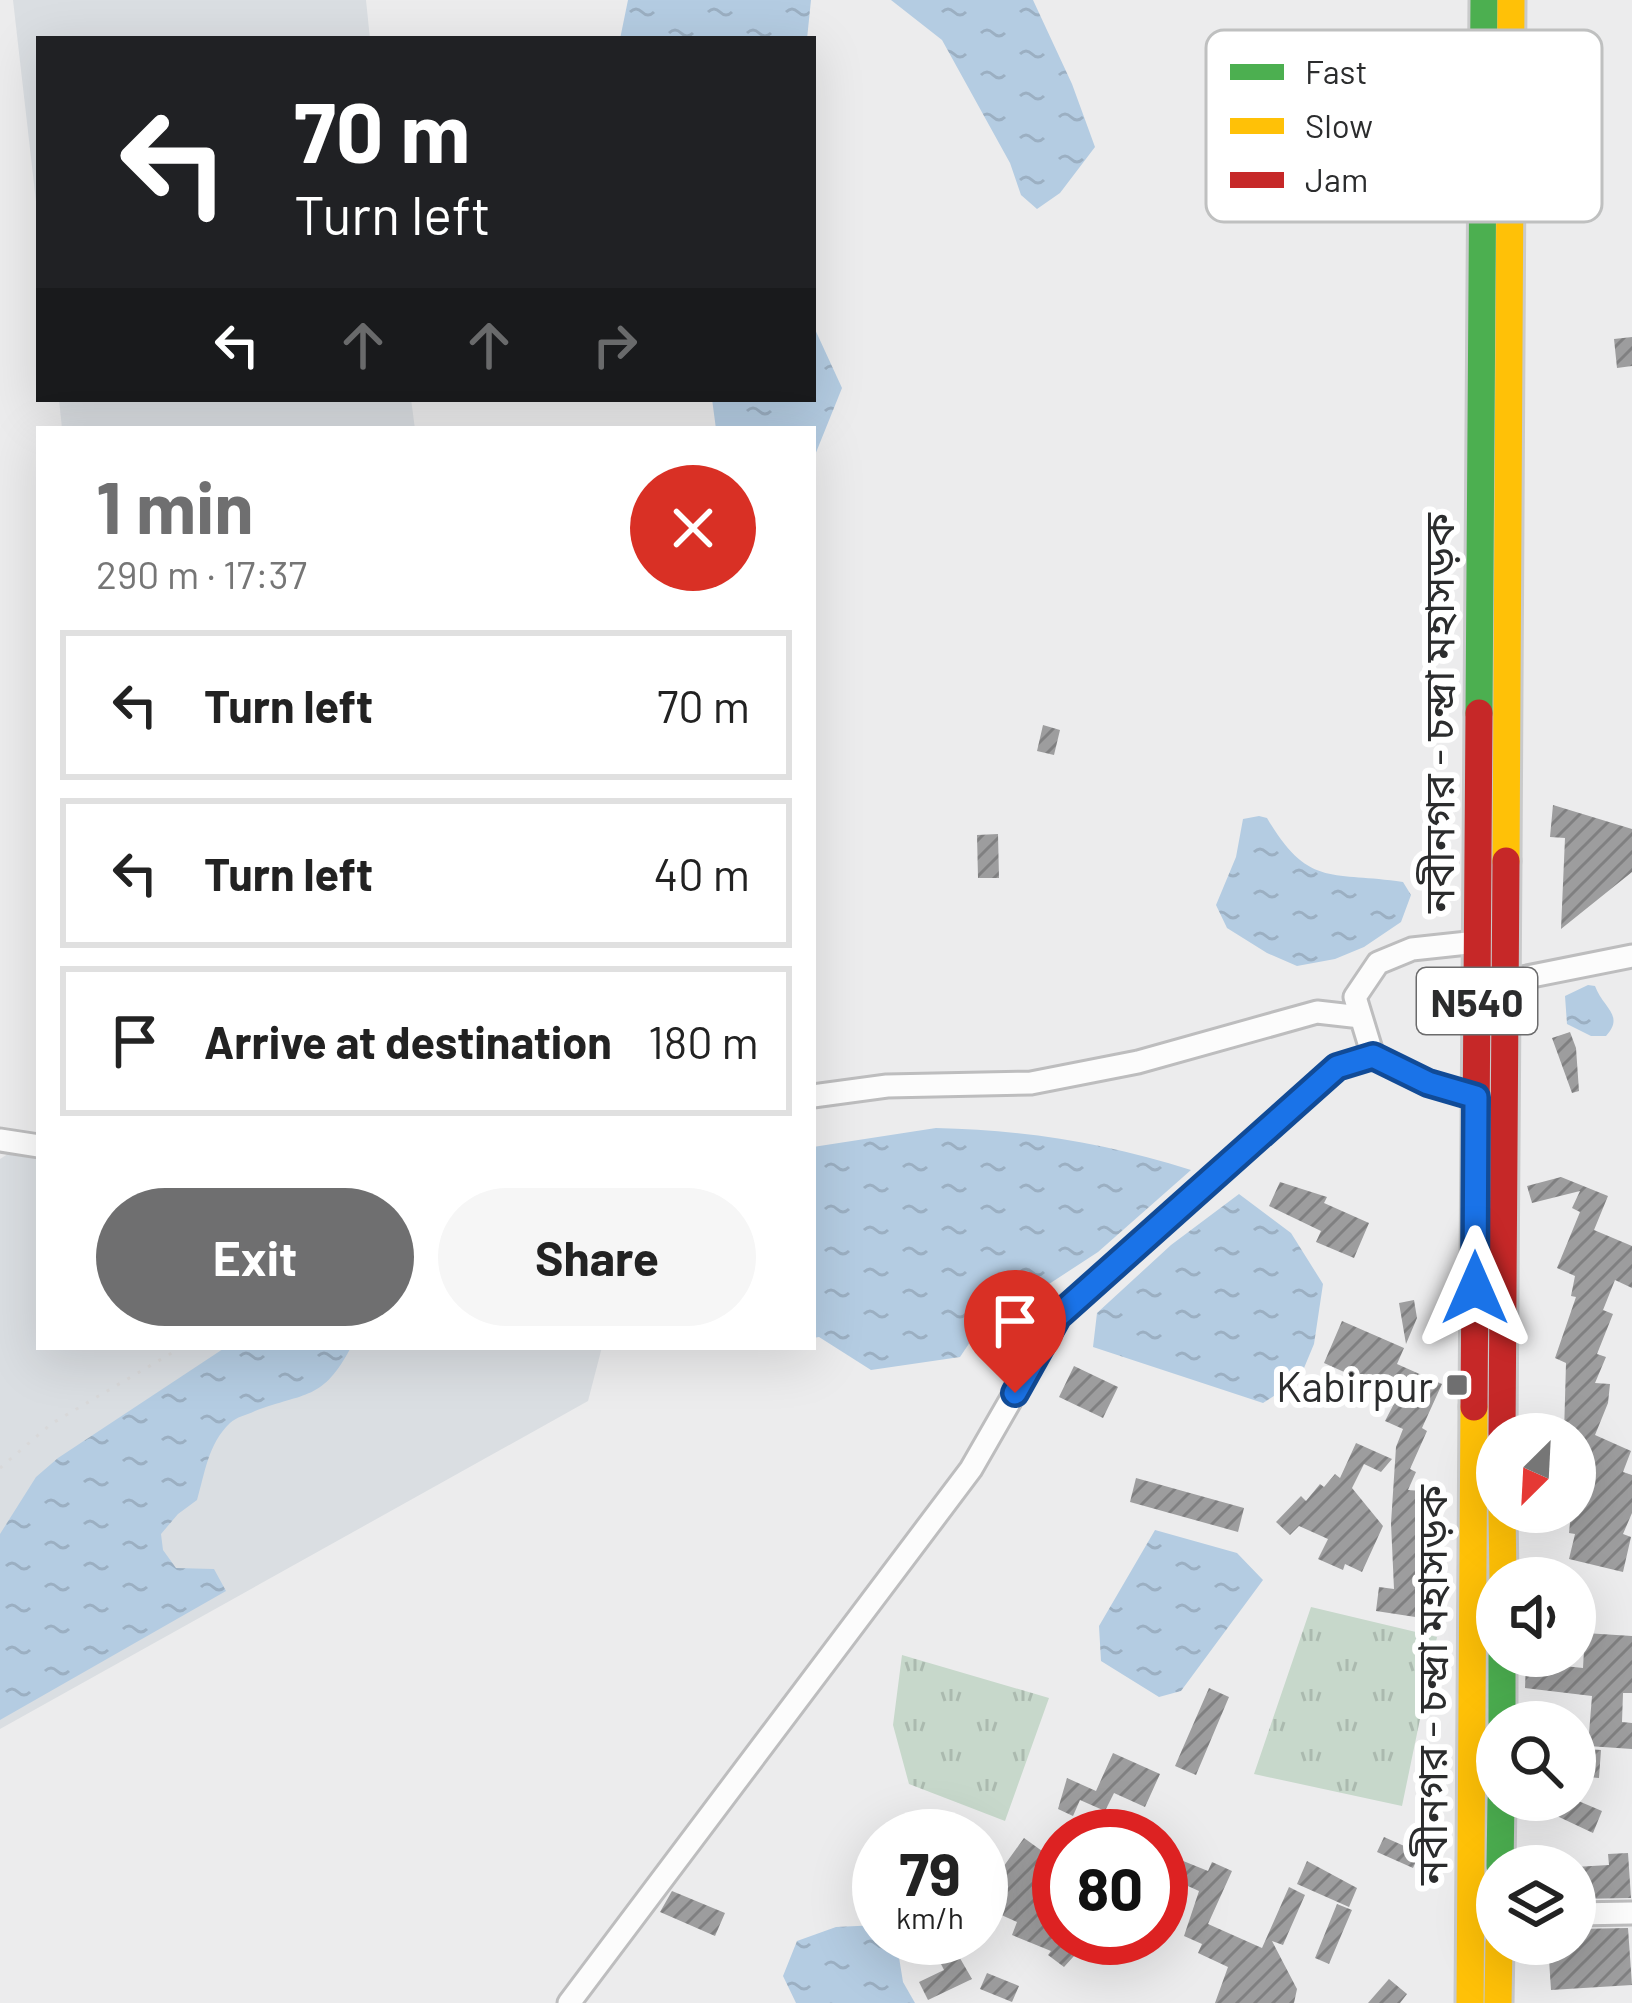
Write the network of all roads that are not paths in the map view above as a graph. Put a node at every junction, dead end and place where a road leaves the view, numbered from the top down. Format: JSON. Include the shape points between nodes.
{"nodes":[{"id":1,"x":1484,"y":0,"type":"edge"},
{"id":2,"x":1511,"y":0,"type":"edge"},
{"id":3,"x":1484,"y":30,"type":"edge"},
{"id":4,"x":1511,"y":30,"type":"edge"},
{"id":5,"x":1482,"y":222,"type":"edge"},
{"id":6,"x":1510,"y":222,"type":"edge"},
{"id":7,"x":1477,"y":942,"type":"junction"},
{"id":8,"x":1632,"y":956,"type":"edge"},
{"id":9,"x":1507,"y":981,"type":"junction"},
{"id":10,"x":1361,"y":1017,"type":"junction"},
{"id":11,"x":1373,"y":1056,"type":"junction"},
{"id":12,"x":816,"y":1096,"type":"edge"},
{"id":13,"x":1476,"y":1097,"type":"junction"},
{"id":14,"x":0,"y":1140,"type":"edge"},
{"id":15,"x":36,"y":1146,"type":"edge"},
{"id":16,"x":1502,"y":1413,"type":"edge"},
{"id":17,"x":1632,"y":1913,"type":"edge"},
{"id":18,"x":1596,"y":1914,"type":"edge"},
{"id":19,"x":1499,"y":1965,"type":"edge"},
{"id":20,"x":569,"y":2003,"type":"edge"},
{"id":21,"x":1469,"y":2003,"type":"edge"},
{"id":22,"x":1498,"y":2003,"type":"edge"}],
"edges":[{"from":1,"to":3,"type":"highway","name":"নবীনগর - চন্দ্রা মহাসড়ক","number":"N540"},
{"from":2,"to":4,"type":"highway","name":"নবীনগর - চন্দ্রা মহাসড়ক","number":"N540"},
{"from":5,"to":7,"type":"highway","name":"নবীনগর - চন্দ্রা মহাসড়ক","number":"N540"},
{"from":6,"to":9,"type":"highway","name":"নবীনগর - চন্দ্রা মহাসড়ক","number":"N540"},
{"from":7,"to":10,"type":"street","via":[[1378,963],[1355,997]]},
{"from":7,"to":13,"type":"highway","name":"নবীনগর - চন্দ্রা মহাসড়ক","number":"N540"},
{"from":8,"to":9,"type":"street"},
{"from":9,"to":16,"type":"highway","name":"নবীনগর - চন্দ্রা মহাসড়ক","number":"N540"},
{"from":10,"to":11,"type":"street"},
{"from":10,"to":12,"type":"street","via":[[1318,1012],[1031,1083]]},
{"from":11,"to":13,"type":"street"},
{"from":11,"to":20,"type":"street","via":[[1337,1067],[1058,1316],[971,1469]]},
{"from":13,"to":21,"type":"highway","name":"নবীনগর - চন্দ্রা মহাসড়ক","number":"N540"},
{"from":14,"to":15,"type":"street"},
{"from":17,"to":18,"type":"street"},
{"from":19,"to":22,"type":"highway"}]}
